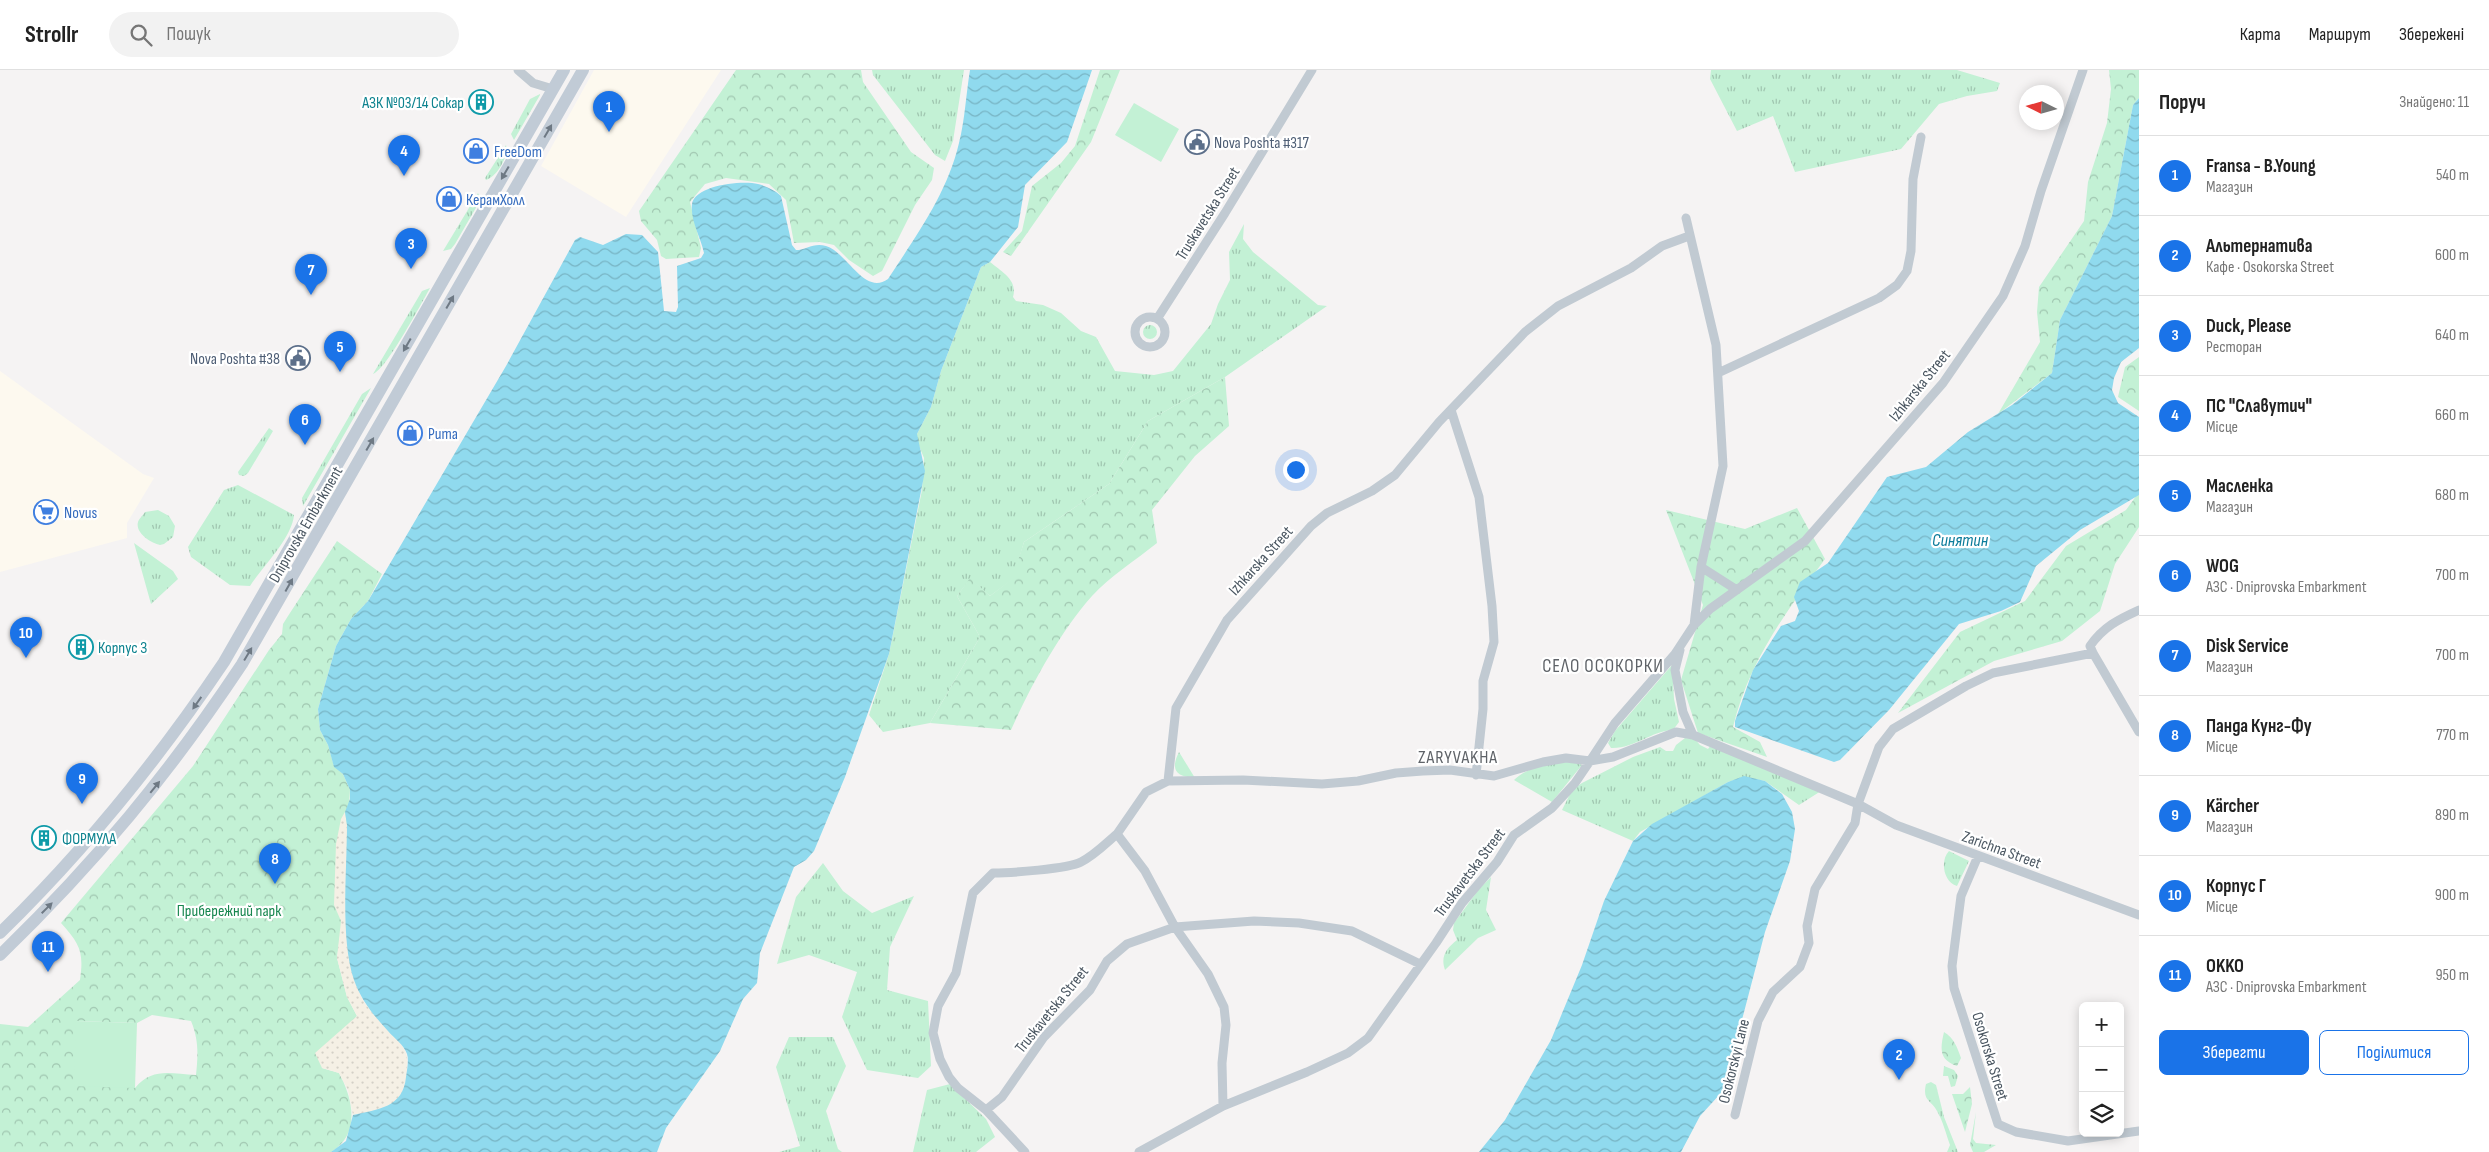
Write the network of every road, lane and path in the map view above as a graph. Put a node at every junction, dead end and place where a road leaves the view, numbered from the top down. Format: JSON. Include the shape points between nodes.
{"nodes":[{"id":1,"x":518,"y":70,"type":"edge"},
{"id":2,"x":564,"y":70,"type":"edge"},
{"id":3,"x":583,"y":70,"type":"edge"},
{"id":4,"x":1312,"y":70,"type":"edge"},
{"id":5,"x":2083,"y":70,"type":"edge"},
{"id":6,"x":553,"y":89,"type":"junction"},
{"id":7,"x":1921,"y":137,"type":"dead end"},
{"id":8,"x":1686,"y":218,"type":"dead end"},
{"id":9,"x":1690,"y":236,"type":"junction"},
{"id":10,"x":1157,"y":319,"type":"dead end"},
{"id":11,"x":1718,"y":373,"type":"junction"},
{"id":12,"x":1451,"y":410,"type":"junction"},
{"id":13,"x":1701,"y":567,"type":"junction"},
{"id":14,"x":1737,"y":590,"type":"junction"},
{"id":15,"x":2139,"y":610,"type":"edge"},
{"id":16,"x":1694,"y":625,"type":"junction"},
{"id":17,"x":1682,"y":645,"type":"junction"},
{"id":18,"x":2093,"y":653,"type":"junction"},
{"id":19,"x":2139,"y":732,"type":"edge"},
{"id":20,"x":1693,"y":735,"type":"junction"},
{"id":21,"x":1590,"y":761,"type":"junction"},
{"id":22,"x":1476,"y":775,"type":"junction"},
{"id":23,"x":1168,"y":781,"type":"junction"},
{"id":24,"x":1858,"y":804,"type":"junction"},
{"id":25,"x":1117,"y":834,"type":"junction"},
{"id":26,"x":1978,"y":856,"type":"junction"},
{"id":27,"x":2139,"y":915,"type":"edge"},
{"id":28,"x":1175,"y":927,"type":"junction"},
{"id":29,"x":0,"y":933,"type":"edge"},
{"id":30,"x":0,"y":955,"type":"edge"},
{"id":31,"x":1420,"y":964,"type":"junction"},
{"id":32,"x":1223,"y":1106,"type":"junction"},
{"id":33,"x":986,"y":1110,"type":"junction"},
{"id":34,"x":1735,"y":1115,"type":"dead end"},
{"id":35,"x":2139,"y":1131,"type":"edge"},
{"id":36,"x":1025,"y":1152,"type":"edge"},
{"id":37,"x":1140,"y":1152,"type":"edge"}],
"edges":[{"from":1,"to":6,"type":"street","via":[[533,83]]},
{"from":2,"to":6,"type":"main road","name":"Dniprovska Embarkment"},
{"from":30,"to":3,"type":"main road","name":"Dniprovska Embarkment","one_way":true,"via":[[116,835],[189,744],[242,664]]},
{"from":4,"to":10,"type":"street","name":"Truskavetska Street"},
{"from":5,"to":14,"type":"street","name":"Izhkarska Street","via":[[2025,246],[2003,296],[1943,384],[1831,513],[1805,541]]},
{"from":6,"to":29,"type":"main road","name":"Dniprovska Embarkment","one_way":true,"via":[[224,662],[178,730],[107,820],[49,885]]},
{"from":7,"to":11,"type":"street","via":[[1913,180],[1911,251],[1907,271],[1897,285],[1879,298]]},
{"from":8,"to":9,"type":"street","name":"Izhkarska Street"},
{"from":9,"to":11,"type":"street","name":"Izhkarska Street","via":[[1700,266],[1716,344]]},
{"from":9,"to":12,"type":"street","name":"Izhkarska Street","via":[[1662,246],[1631,268],[1558,306],[1525,332]]},
{"from":11,"to":13,"type":"street","name":"Izhkarska Street","via":[[1723,466]]},
{"from":12,"to":22,"type":"street","via":[[1479,498],[1492,606],[1494,642],[1483,681]]},
{"from":12,"to":23,"type":"street","name":"Izhkarska Street","via":[[1395,475],[1327,513],[1311,526],[1227,620],[1176,708]]},
{"from":13,"to":14,"type":"street"},
{"from":13,"to":16,"type":"street","name":"Izhkarska Street"},
{"from":14,"to":16,"type":"street","name":"Izhkarska Street"},
{"from":15,"to":18,"type":"street","via":[[2117,620],[2099,634],[2090,646]]},
{"from":16,"to":17,"type":"street","name":"Izhkarska Street"},
{"from":17,"to":20,"type":"street","via":[[1675,670],[1683,712]]},
{"from":17,"to":21,"type":"street","name":"Izhkarska Street","via":[[1615,723]]},
{"from":18,"to":19,"type":"street"},
{"from":18,"to":24,"type":"street","via":[[1994,673],[1893,729],[1879,747]]},
{"from":20,"to":21,"type":"street","via":[[1676,732],[1613,757]]},
{"from":20,"to":24,"type":"street","name":"Zarichna Street"},
{"from":21,"to":22,"type":"street","via":[[1566,758],[1494,776]]},
{"from":21,"to":31,"type":"street","name":"Truskavetska Street","via":[[1575,784],[1552,808],[1514,835],[1497,862],[1462,902]]},
{"from":22,"to":23,"type":"street","via":[[1450,770],[1423,771],[1322,784]]},
{"from":23,"to":25,"type":"street","via":[[1146,792]]},
{"from":24,"to":26,"type":"street","name":"Zarichna Street","via":[[1896,825]]},
{"from":24,"to":34,"type":"street","name":"Osokorskyi Lane","via":[[1855,823],[1815,889],[1807,926],[1808,943],[1800,967],[1773,992],[1758,1021]]},
{"from":25,"to":28,"type":"street","via":[[1145,871]]},
{"from":25,"to":33,"type":"street","via":[[1098,852],[1078,864],[993,873],[973,893],[956,973],[938,1006],[933,1033],[949,1077]]},
{"from":26,"to":27,"type":"street","name":"Zarichna Street"},
{"from":26,"to":35,"type":"street","name":"Osokorska Street","via":[[1962,896],[1952,973],[1998,1124],[2016,1132],[2068,1141]]},
{"from":28,"to":31,"type":"street","name":"Truskavetska Street","via":[[1254,921],[1299,923],[1352,931]]},
{"from":28,"to":32,"type":"street","via":[[1208,974],[1224,1007]]},
{"from":28,"to":33,"type":"street","name":"Truskavetska Street","via":[[1127,944],[1108,961],[1090,990],[1044,1037],[1002,1097]]},
{"from":31,"to":32,"type":"street","name":"Truskavetska Street","via":[[1368,1038],[1348,1054]]},
{"from":32,"to":37,"type":"street","name":"Truskavetska Street"},
{"from":33,"to":36,"type":"street"}]}
